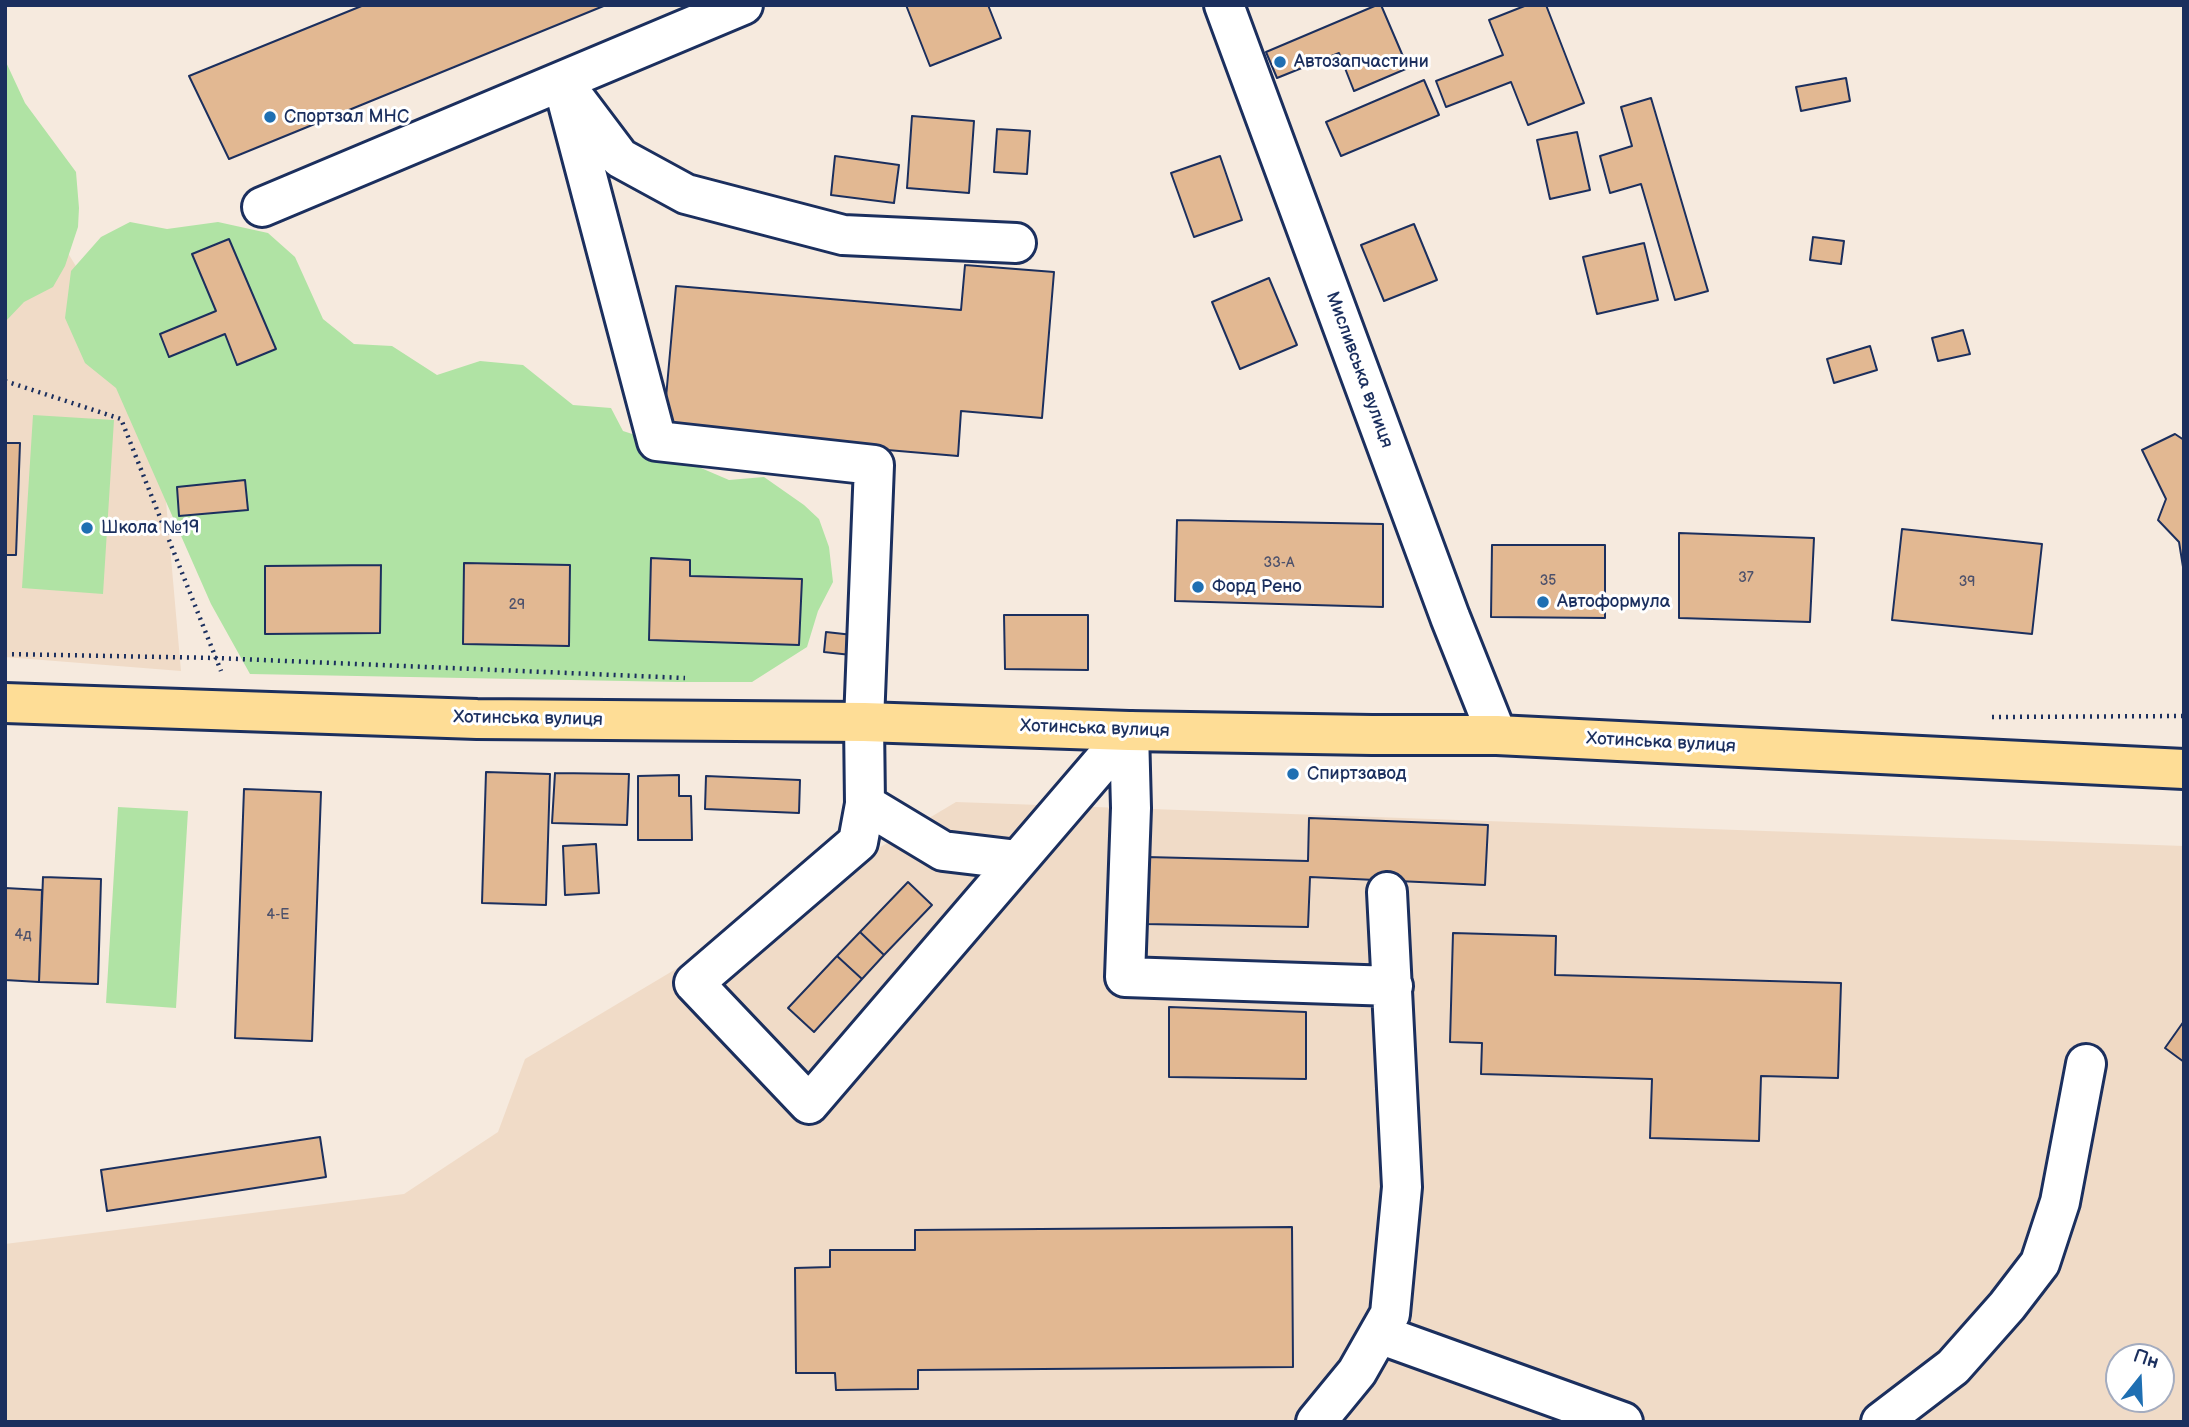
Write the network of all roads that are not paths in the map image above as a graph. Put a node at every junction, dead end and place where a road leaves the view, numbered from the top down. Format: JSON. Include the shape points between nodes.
{"nodes":[{"id":1,"x":743,"y":5,"type":"edge"},
{"id":2,"x":1224,"y":5,"type":"edge"},
{"id":3,"x":562,"y":81,"type":"junction"},
{"id":4,"x":262,"y":207,"type":"dead end"},
{"id":5,"x":1016,"y":243,"type":"dead end"},
{"id":6,"x":5,"y":703,"type":"edge"},
{"id":7,"x":864,"y":722,"type":"junction"},
{"id":8,"x":1129,"y":731,"type":"junction"},
{"id":9,"x":1497,"y":735,"type":"junction"},
{"id":10,"x":2184,"y":769,"type":"edge"},
{"id":11,"x":865,"y":804,"type":"junction"},
{"id":12,"x":1018,"y":860,"type":"junction"},
{"id":13,"x":1387,"y":892,"type":"dead end"},
{"id":14,"x":1393,"y":986,"type":"junction"},
{"id":15,"x":2086,"y":1064,"type":"dead end"},
{"id":16,"x":1379,"y":1334,"type":"junction"},
{"id":17,"x":1316,"y":1422,"type":"edge"},
{"id":18,"x":1623,"y":1422,"type":"edge"},
{"id":19,"x":1881,"y":1422,"type":"edge"}],
"edges":[{"from":1,"to":3,"type":"street"},
{"from":2,"to":9,"type":"street","name":"Мисливська вулиця"},
{"from":3,"to":4,"type":"street"},
{"from":3,"to":5,"type":"street","via":[[620,158],[686,194],[843,235]]},
{"from":3,"to":7,"type":"street","via":[[657,441],[874,465]]},
{"from":6,"to":7,"type":"highway","name":"Хотинська вулиця","via":[[477,719]]},
{"from":7,"to":8,"type":"highway","name":"Хотинська вулиця"},
{"from":7,"to":11,"type":"street"},
{"from":8,"to":9,"type":"highway","name":"Хотинська вулиця"},
{"from":8,"to":12,"type":"street"},
{"from":8,"to":14,"type":"street","via":[[1125,977]]},
{"from":9,"to":10,"type":"highway","name":"Хотинська вулиця"},
{"from":11,"to":12,"type":"street","via":[[943,851]]},
{"from":11,"to":12,"type":"street","via":[[858,842],[694,983],[809,1104]]},
{"from":13,"to":14,"type":"street"},
{"from":14,"to":16,"type":"street","via":[[1402,1187],[1390,1314]]},
{"from":15,"to":19,"type":"street","via":[[2060,1202],[2040,1263],[1953,1367]]},
{"from":16,"to":17,"type":"street","via":[[1357,1372]]},
{"from":16,"to":18,"type":"street"}]}
